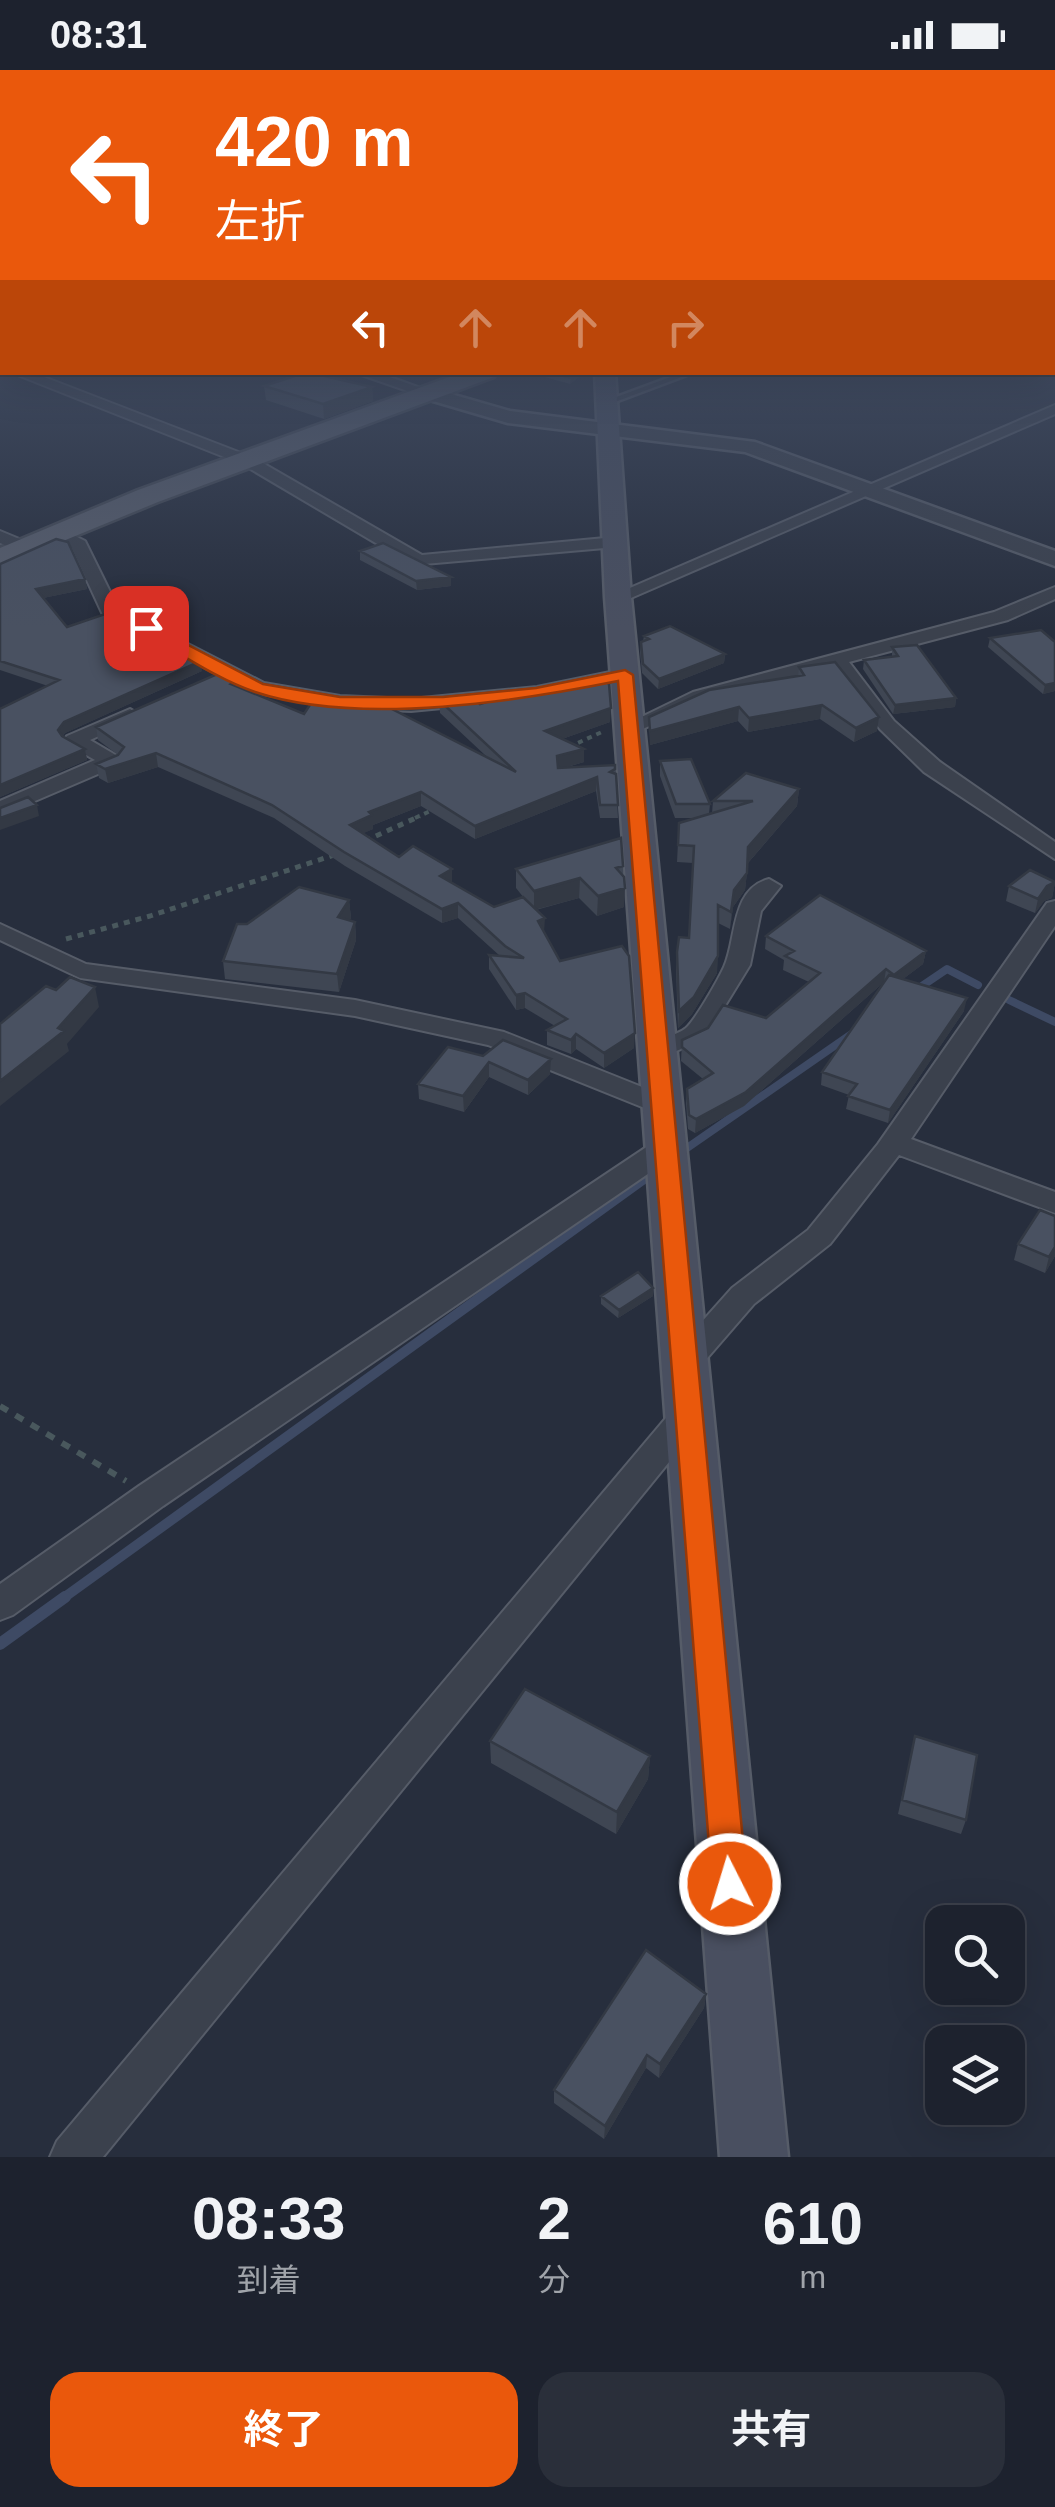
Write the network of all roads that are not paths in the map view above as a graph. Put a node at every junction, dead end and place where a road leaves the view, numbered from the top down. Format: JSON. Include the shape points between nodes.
{"nodes":[{"id":1,"x":179,"y":434,"type":"edge"},
{"id":2,"x":320,"y":434,"type":"edge"},
{"id":3,"x":608,"y":434,"type":"edge"},
{"id":4,"x":710,"y":434,"type":"edge"},
{"id":5,"x":996,"y":434,"type":"edge"},
{"id":6,"x":248,"y":461,"type":"junction"},
{"id":7,"x":864,"y":489,"type":"junction"},
{"id":8,"x":57,"y":532,"type":"junction"},
{"id":9,"x":616,"y":542,"type":"junction"},
{"id":10,"x":8,"y":547,"type":"edge"},
{"id":11,"x":1055,"y":559,"type":"edge"},
{"id":12,"x":1055,"y":592,"type":"edge"},
{"id":13,"x":618,"y":597,"type":"junction"},
{"id":14,"x":838,"y":661,"type":"junction"},
{"id":15,"x":227,"y":672,"type":"junction"},
{"id":16,"x":193,"y":687,"type":"edge"},
{"id":17,"x":628,"y":707,"type":"junction"},
{"id":18,"x":142,"y":710,"type":"edge"},
{"id":19,"x":0,"y":809,"type":"edge"},
{"id":20,"x":1055,"y":852,"type":"edge"},
{"id":21,"x":769,"y":886,"type":"dead end"},
{"id":22,"x":1055,"y":908,"type":"edge"},
{"id":23,"x":0,"y":932,"type":"edge"},
{"id":24,"x":657,"y":1049,"type":"junction"},
{"id":25,"x":662,"y":1106,"type":"junction"},
{"id":26,"x":894,"y":1142,"type":"junction"},
{"id":27,"x":664,"y":1149,"type":"junction"},
{"id":28,"x":1055,"y":1204,"type":"edge"},
{"id":29,"x":684,"y":1362,"type":"junction"},
{"id":30,"x":688,"y":1415,"type":"junction"},
{"id":31,"x":0,"y":1604,"type":"edge"},
{"id":32,"x":73,"y":2157,"type":"edge"},
{"id":33,"x":754,"y":2157,"type":"edge"}],
"edges":[{"from":1,"to":6,"type":"street"},
{"from":2,"to":6,"type":"main road"},
{"from":3,"to":9,"type":"main road"},
{"from":4,"to":7,"type":"street"},
{"from":5,"to":7,"type":"street"},
{"from":6,"to":8,"type":"main road"},
{"from":6,"to":9,"type":"street","via":[[419,561]]},
{"from":7,"to":11,"type":"street"},
{"from":7,"to":13,"type":"street"},
{"from":8,"to":10,"type":"main road"},
{"from":8,"to":15,"type":"street","via":[[80,545],[110,610]]},
{"from":9,"to":13,"type":"main road"},
{"from":12,"to":14,"type":"street","via":[[1000,616]]},
{"from":13,"to":17,"type":"main road"},
{"from":14,"to":17,"type":"street"},
{"from":14,"to":20,"type":"street","via":[[887,724],[932,767]]},
{"from":15,"to":16,"type":"street"},
{"from":15,"to":17,"type":"street","via":[[297,697],[410,705],[536,692]]},
{"from":17,"to":24,"type":"main road"},
{"from":18,"to":19,"type":"street","via":[[74,740],[112,761]]},
{"from":21,"to":24,"type":"street","via":[[748,910],[738,965],[695,1034]]},
{"from":22,"to":26,"type":"street"},
{"from":23,"to":25,"type":"street","via":[[80,970],[355,1008],[495,1038]]},
{"from":24,"to":25,"type":"main road"},
{"from":25,"to":27,"type":"main road"},
{"from":26,"to":28,"type":"street"},
{"from":26,"to":29,"type":"street","via":[[820,1237],[743,1296]]},
{"from":27,"to":29,"type":"main road"},
{"from":27,"to":31,"type":"street"},
{"from":29,"to":30,"type":"main road"},
{"from":30,"to":32,"type":"street"},
{"from":30,"to":33,"type":"main road"}]}
